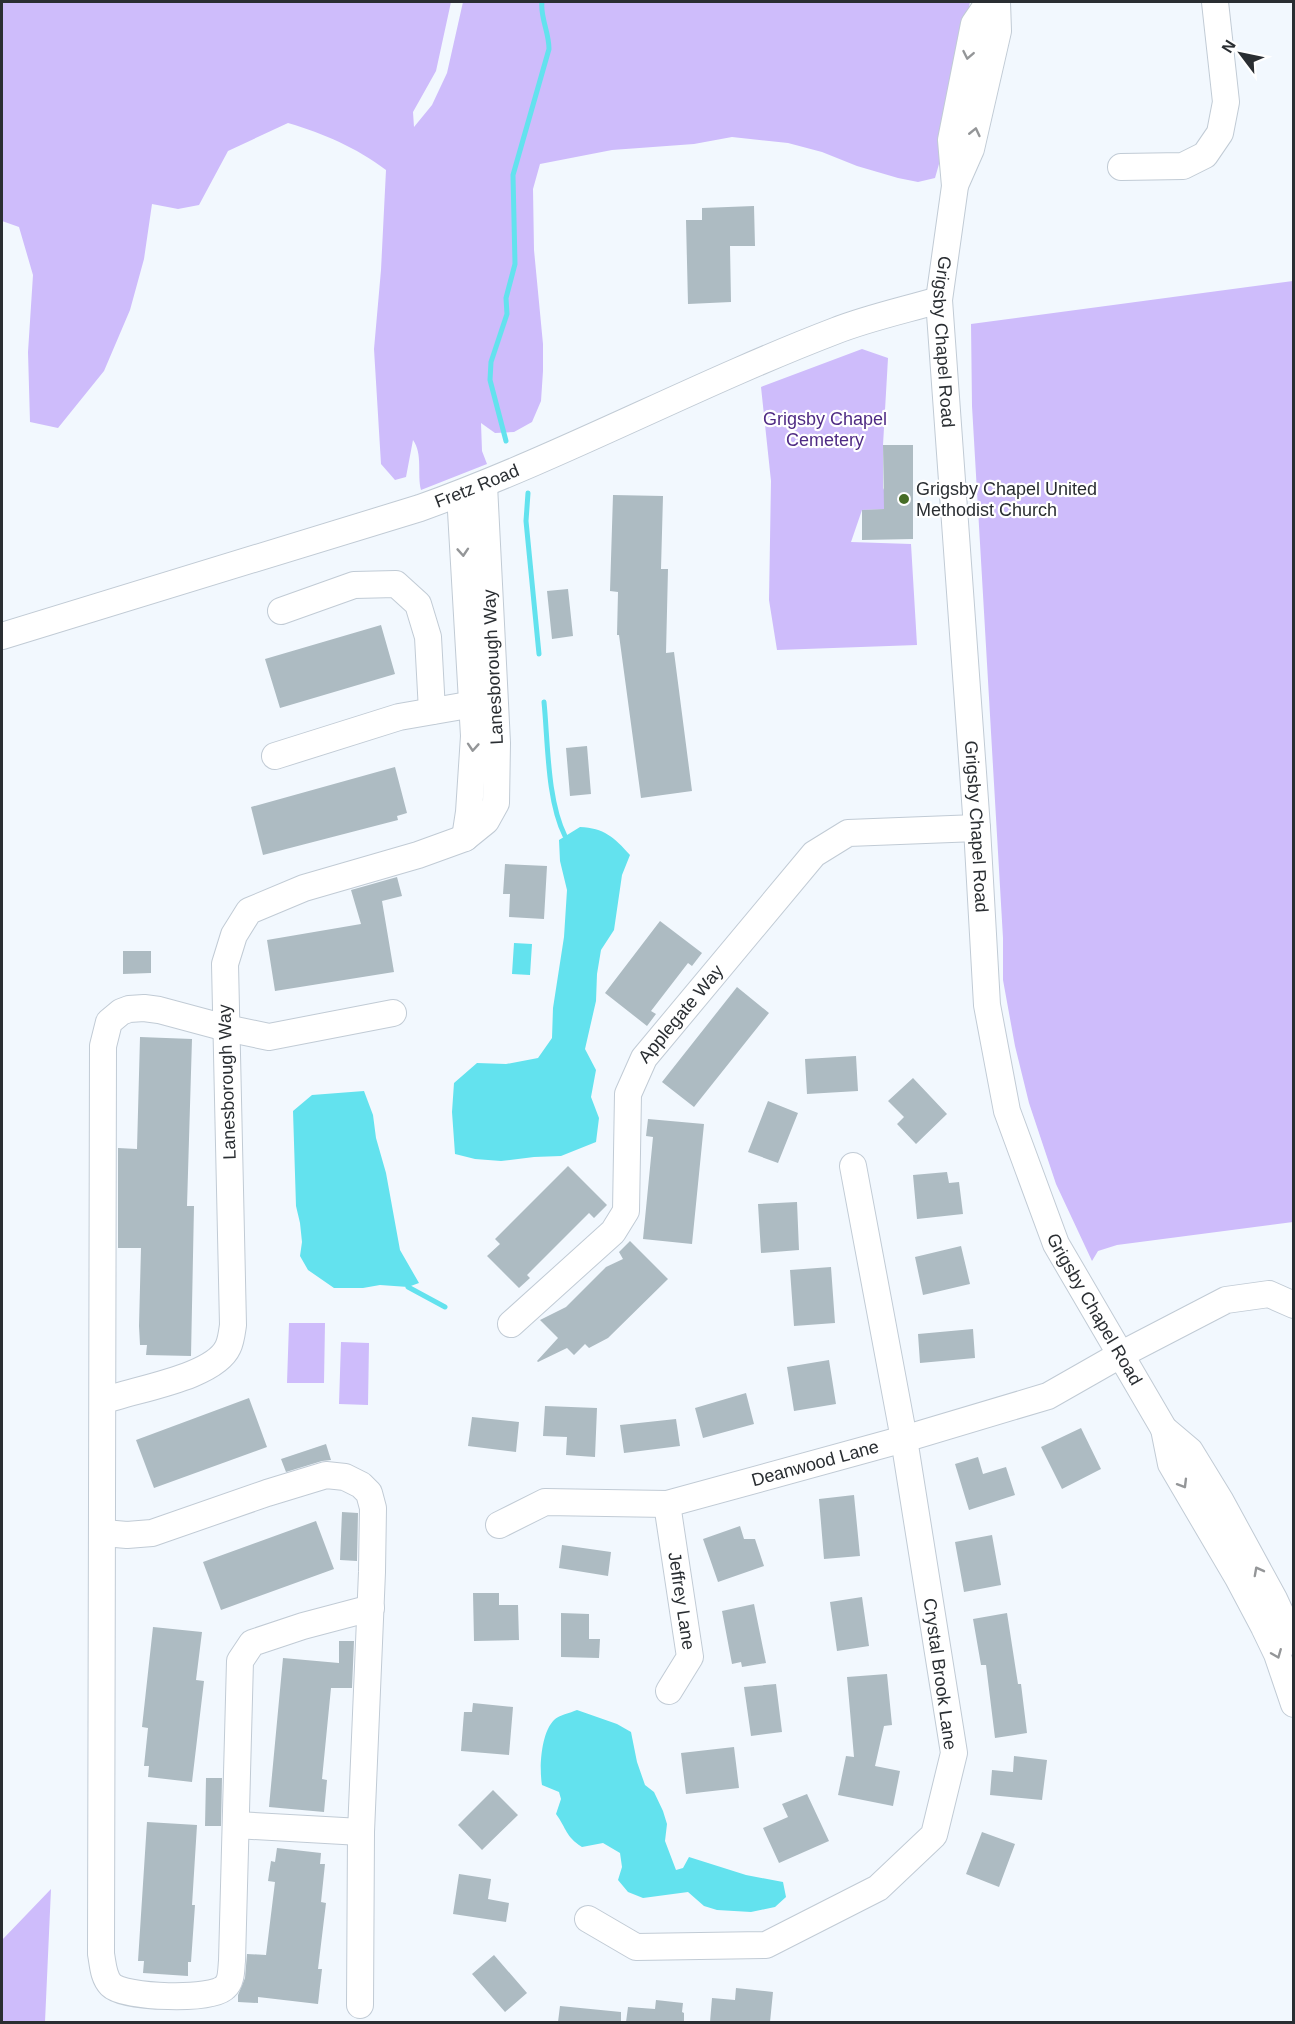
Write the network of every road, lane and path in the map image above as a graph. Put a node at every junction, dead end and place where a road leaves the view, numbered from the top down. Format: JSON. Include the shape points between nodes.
{"nodes":[{"id":1,"x":989,"y":2,"type":"edge"},
{"id":2,"x":997,"y":2,"type":"edge"},
{"id":3,"x":1215,"y":2,"type":"edge"},
{"id":4,"x":1121,"y":167,"type":"dead end"},
{"id":5,"x":955,"y":186,"type":"junction"},
{"id":6,"x":939,"y":300,"type":"junction"},
{"id":7,"x":484,"y":484,"type":"junction"},
{"id":8,"x":459,"y":494,"type":"junction"},
{"id":9,"x":478,"y":590,"type":"junction"},
{"id":10,"x":281,"y":610,"type":"dead end"},
{"id":11,"x":2,"y":636,"type":"edge"},
{"id":12,"x":484,"y":700,"type":"junction"},
{"id":13,"x":432,"y":711,"type":"junction"},
{"id":14,"x":275,"y":756,"type":"dead end"},
{"id":15,"x":977,"y":828,"type":"junction"},
{"id":16,"x":393,"y":1013,"type":"dead end"},
{"id":17,"x":226,"y":1028,"type":"junction"},
{"id":18,"x":853,"y":1166,"type":"dead end"},
{"id":19,"x":1293,"y":1305,"type":"edge"},
{"id":20,"x":511,"y":1324,"type":"dead end"},
{"id":21,"x":1120,"y":1355,"type":"junction"},
{"id":22,"x":103,"y":1401,"type":"junction"},
{"id":23,"x":1164,"y":1429,"type":"junction"},
{"id":24,"x":904,"y":1439,"type":"junction"},
{"id":25,"x":667,"y":1504,"type":"junction"},
{"id":26,"x":500,"y":1525,"type":"dead end"},
{"id":27,"x":104,"y":1533,"type":"junction"},
{"id":28,"x":371,"y":1608,"type":"junction"},
{"id":29,"x":1293,"y":1642,"type":"edge"},
{"id":30,"x":669,"y":1691,"type":"dead end"},
{"id":31,"x":1293,"y":1704,"type":"edge"},
{"id":32,"x":236,"y":1825,"type":"junction"},
{"id":33,"x":362,"y":1832,"type":"junction"},
{"id":34,"x":588,"y":1919,"type":"dead end"},
{"id":35,"x":360,"y":2005,"type":"dead end"}],
"edges":[{"from":1,"to":5,"type":"street","name":"Grigsby Chapel Road","one_way":true,"via":[[974,24],[951,140]]},
{"from":5,"to":2,"type":"street","name":"Grigsby Chapel Road","one_way":true,"via":[[971,149],[998,31]]},
{"from":3,"to":4,"type":"street","via":[[1227,102],[1220,133],[1205,154],[1183,166]]},
{"from":5,"to":6,"type":"street","name":"Grigsby Chapel Road"},
{"from":6,"to":7,"type":"street","name":"Fretz Road","via":[[836,331]]},
{"from":6,"to":15,"type":"street","name":"Grigsby Chapel Road"},
{"from":7,"to":8,"type":"street","name":"Fretz Road"},
{"from":7,"to":9,"type":"street","name":"Lanesborough Way"},
{"from":8,"to":9,"type":"street","name":"Lanesborough Way","one_way":true},
{"from":8,"to":11,"type":"street","name":"Fretz Road"},
{"from":9,"to":12,"type":"street","name":"Lanesborough Way"},
{"from":10,"to":13,"type":"street","via":[[354,585],[396,584],[418,604],[428,637]]},
{"from":12,"to":13,"type":"street"},
{"from":12,"to":17,"type":"street","name":"Lanesborough Way","via":[[497,743],[496,803],[486,820],[465,838],[304,888],[249,911],[234,935],[225,964]]},
{"from":13,"to":14,"type":"street","via":[[399,717]]},
{"from":15,"to":20,"type":"street","name":"Applegate Way","via":[[848,833],[814,854],[644,1058],[628,1094],[626,1211],[613,1232]]},
{"from":15,"to":21,"type":"street","name":"Grigsby Chapel Road","via":[[987,1005],[1007,1111],[1056,1244]]},
{"from":16,"to":17,"type":"street","via":[[269,1037]]},
{"from":17,"to":22,"type":"street","name":"Lanesborough Way","via":[[233,1325],[228,1347],[218,1361],[188,1376]]},
{"from":17,"to":22,"type":"street","via":[[144,1008],[121,1012],[109,1022],[104,1046]]},
{"from":18,"to":24,"type":"street","name":"Crystal Brook Lane"},
{"from":19,"to":21,"type":"street","name":"Deanwood Lane","via":[[1269,1294],[1226,1300]]},
{"from":21,"to":23,"type":"street","name":"Grigsby Chapel Road"},
{"from":21,"to":24,"type":"street","name":"Deanwood Lane","via":[[1048,1396]]},
{"from":22,"to":27,"type":"street"},
{"from":29,"to":23,"type":"street","name":"Grigsby Chapel Road","one_way":true,"via":[[1220,1500],[1190,1451]]},
{"from":23,"to":31,"type":"street","name":"Grigsby Chapel Road","one_way":true,"via":[[1171,1464],[1264,1627]]},
{"from":24,"to":25,"type":"street","name":"Deanwood Lane"},
{"from":24,"to":34,"type":"street","name":"Crystal Brook Lane","via":[[954,1753],[934,1834],[878,1888],[766,1945],[636,1947]]},
{"from":25,"to":26,"type":"street","name":"Deanwood Lane","via":[[545,1502]]},
{"from":25,"to":30,"type":"street","name":"Jeffrey Lane","via":[[690,1657]]},
{"from":27,"to":28,"type":"street","via":[[152,1533],[326,1475],[345,1477],[369,1493],[373,1508]]},
{"from":27,"to":32,"type":"street","via":[[102,1954],[104,1973],[111,1985],[139,1994],[203,1995],[226,1987],[232,1960]]},
{"from":28,"to":32,"type":"street","via":[[252,1643],[240,1661]]},
{"from":28,"to":33,"type":"street"},
{"from":32,"to":33,"type":"street"},
{"from":33,"to":35,"type":"street"}]}
